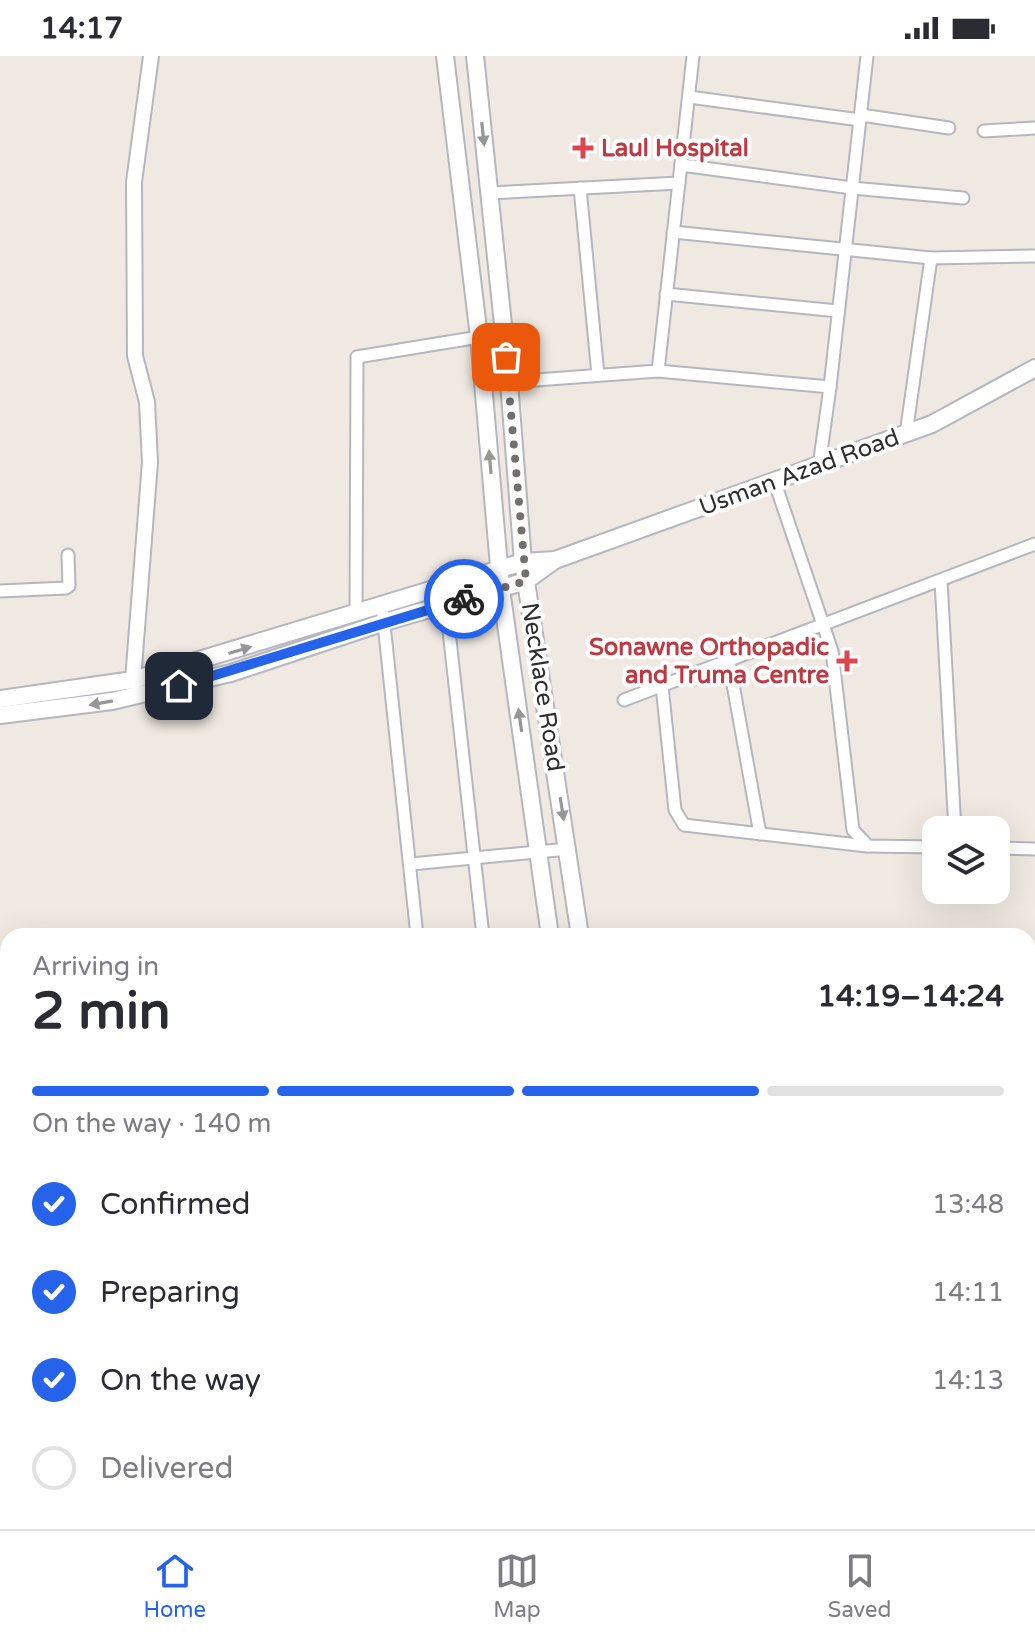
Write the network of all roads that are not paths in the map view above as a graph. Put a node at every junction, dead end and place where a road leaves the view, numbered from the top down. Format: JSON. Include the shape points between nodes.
{"nodes":[{"id":1,"x":151,"y":56,"type":"edge"},
{"id":2,"x":445,"y":56,"type":"edge"},
{"id":3,"x":475,"y":56,"type":"edge"},
{"id":4,"x":693,"y":56,"type":"edge"},
{"id":5,"x":866,"y":56,"type":"edge"},
{"id":6,"x":689,"y":97,"type":"junction"},
{"id":7,"x":860,"y":117,"type":"junction"},
{"id":8,"x":949,"y":128,"type":"dead end"},
{"id":9,"x":1035,"y":128,"type":"edge"},
{"id":10,"x":984,"y":131,"type":"dead end"},
{"id":11,"x":681,"y":165,"type":"junction"},
{"id":12,"x":679,"y":183,"type":"junction"},
{"id":13,"x":580,"y":188,"type":"junction"},
{"id":14,"x":852,"y":188,"type":"junction"},
{"id":15,"x":489,"y":193,"type":"junction"},
{"id":16,"x":963,"y":198,"type":"dead end"},
{"id":17,"x":673,"y":232,"type":"junction"},
{"id":18,"x":845,"y":251,"type":"junction"},
{"id":19,"x":1035,"y":256,"type":"edge"},
{"id":20,"x":931,"y":258,"type":"junction"},
{"id":21,"x":666,"y":294,"type":"junction"},
{"id":22,"x":838,"y":311,"type":"junction"},
{"id":23,"x":479,"y":337,"type":"junction"},
{"id":24,"x":1035,"y":368,"type":"edge"},
{"id":25,"x":658,"y":371,"type":"junction"},
{"id":26,"x":598,"y":375,"type":"junction"},
{"id":27,"x":509,"y":382,"type":"junction"},
{"id":28,"x":830,"y":387,"type":"junction"},
{"id":29,"x":906,"y":434,"type":"junction"},
{"id":30,"x":819,"y":466,"type":"junction"},
{"id":31,"x":774,"y":480,"type":"junction"},
{"id":32,"x":1035,"y":544,"type":"edge"},
{"id":33,"x":68,"y":555,"type":"dead end"},
{"id":34,"x":555,"y":560,"type":"junction"},
{"id":35,"x":523,"y":562,"type":"junction"},
{"id":36,"x":499,"y":568,"type":"junction"},
{"id":37,"x":526,"y":581,"type":"junction"},
{"id":38,"x":941,"y":581,"type":"junction"},
{"id":39,"x":501,"y":589,"type":"junction"},
{"id":40,"x":0,"y":591,"type":"edge"},
{"id":41,"x":446,"y":604,"type":"junction"},
{"id":42,"x":356,"y":613,"type":"junction"},
{"id":43,"x":383,"y":614,"type":"junction"},
{"id":44,"x":824,"y":627,"type":"junction"},
{"id":45,"x":729,"y":662,"type":"junction"},
{"id":46,"x":133,"y":680,"type":"junction"},
{"id":47,"x":662,"y":686,"type":"junction"},
{"id":48,"x":0,"y":699,"type":"edge"},
{"id":49,"x":624,"y":700,"type":"dead end"},
{"id":50,"x":0,"y":715,"type":"edge"},
{"id":51,"x":954,"y":816,"type":"edge"},
{"id":52,"x":760,"y":834,"type":"junction"},
{"id":53,"x":868,"y":846,"type":"junction"},
{"id":54,"x":922,"y":847,"type":"edge"},
{"id":55,"x":1010,"y":848,"type":"edge"},
{"id":56,"x":568,"y":849,"type":"junction"},
{"id":57,"x":1035,"y":849,"type":"edge"},
{"id":58,"x":540,"y":851,"type":"junction"},
{"id":59,"x":473,"y":858,"type":"junction"},
{"id":60,"x":411,"y":864,"type":"junction"},
{"id":61,"x":416,"y":928,"type":"edge"},
{"id":62,"x":482,"y":928,"type":"edge"},
{"id":63,"x":549,"y":928,"type":"edge"},
{"id":64,"x":579,"y":928,"type":"edge"}],
"edges":[{"from":1,"to":46,"type":"street","via":[[134,182],[135,356],[147,402],[150,462]]},
{"from":2,"to":23,"type":"main road","name":"Necklace Road"},
{"from":3,"to":15,"type":"main road","name":"Necklace Road","one_way":true},
{"from":4,"to":6,"type":"street"},
{"from":5,"to":7,"type":"street"},
{"from":6,"to":7,"type":"street"},
{"from":6,"to":11,"type":"street"},
{"from":7,"to":8,"type":"street"},
{"from":7,"to":14,"type":"street"},
{"from":9,"to":10,"type":"street"},
{"from":11,"to":12,"type":"street"},
{"from":11,"to":14,"type":"street"},
{"from":12,"to":13,"type":"street"},
{"from":12,"to":17,"type":"street"},
{"from":13,"to":15,"type":"street"},
{"from":13,"to":26,"type":"street"},
{"from":14,"to":16,"type":"street"},
{"from":14,"to":18,"type":"street"},
{"from":15,"to":27,"type":"main road","name":"Necklace Road"},
{"from":17,"to":18,"type":"street"},
{"from":17,"to":21,"type":"street"},
{"from":18,"to":20,"type":"street"},
{"from":18,"to":22,"type":"street"},
{"from":19,"to":20,"type":"street"},
{"from":20,"to":29,"type":"street"},
{"from":21,"to":22,"type":"street"},
{"from":21,"to":25,"type":"street"},
{"from":22,"to":28,"type":"street"},
{"from":36,"to":23,"type":"main road","name":"Necklace Road","one_way":true},
{"from":23,"to":42,"type":"street","via":[[357,357]]},
{"from":24,"to":29,"type":"main road","name":"Usman Azad Road"},
{"from":25,"to":26,"type":"street"},
{"from":25,"to":28,"type":"street"},
{"from":26,"to":27,"type":"street"},
{"from":27,"to":35,"type":"main road","name":"Necklace Road"},
{"from":28,"to":30,"type":"street"},
{"from":29,"to":30,"type":"main road","name":"Usman Azad Road"},
{"from":30,"to":31,"type":"main road","name":"Usman Azad Road"},
{"from":31,"to":34,"type":"main road","name":"Usman Azad Road"},
{"from":31,"to":44,"type":"street"},
{"from":32,"to":38,"type":"street"},
{"from":33,"to":40,"type":"street","via":[[66,588]]},
{"from":34,"to":35,"type":"main road","name":"Usman Azad Road"},
{"from":34,"to":37,"type":"main road","name":"Usman Azad Road"},
{"from":35,"to":36,"type":"main road","name":"Usman Azad Road"},
{"from":35,"to":37,"type":"main road","name":"Necklace Road"},
{"from":36,"to":39,"type":"main road","name":"Necklace Road"},
{"from":36,"to":43,"type":"main road","name":"Usman Azad Road"},
{"from":37,"to":39,"type":"main road","name":"Usman Azad Road"},
{"from":37,"to":56,"type":"main road","name":"Necklace Road","one_way":true},
{"from":38,"to":44,"type":"street"},
{"from":38,"to":51,"type":"street"},
{"from":39,"to":41,"type":"main road","name":"Usman Azad Road"},
{"from":58,"to":39,"type":"main road","name":"Necklace Road","one_way":true},
{"from":41,"to":43,"type":"main road","name":"Usman Azad Road"},
{"from":41,"to":59,"type":"street"},
{"from":42,"to":43,"type":"main road","name":"Usman Azad Road"},
{"from":46,"to":42,"type":"main road","name":"Usman Azad Road","one_way":true},
{"from":43,"to":50,"type":"main road","name":"Usman Azad Road","one_way":true,"via":[[231,673],[83,706]]},
{"from":43,"to":60,"type":"street"},
{"from":44,"to":45,"type":"street"},
{"from":44,"to":53,"type":"street","via":[[832,651],[850,819]]},
{"from":45,"to":47,"type":"street"},
{"from":45,"to":52,"type":"street"},
{"from":46,"to":48,"type":"main road","name":"Usman Azad Road"},
{"from":47,"to":49,"type":"street"},
{"from":47,"to":52,"type":"street","via":[[677,818],[694,829]]},
{"from":52,"to":53,"type":"street"},
{"from":53,"to":54,"type":"street"},
{"from":55,"to":57,"type":"street"},
{"from":56,"to":58,"type":"street"},
{"from":56,"to":64,"type":"main road","name":"Necklace Road"},
{"from":58,"to":59,"type":"street"},
{"from":58,"to":63,"type":"main road","name":"Necklace Road"},
{"from":59,"to":60,"type":"street"},
{"from":59,"to":62,"type":"street"},
{"from":60,"to":61,"type":"street"}]}
